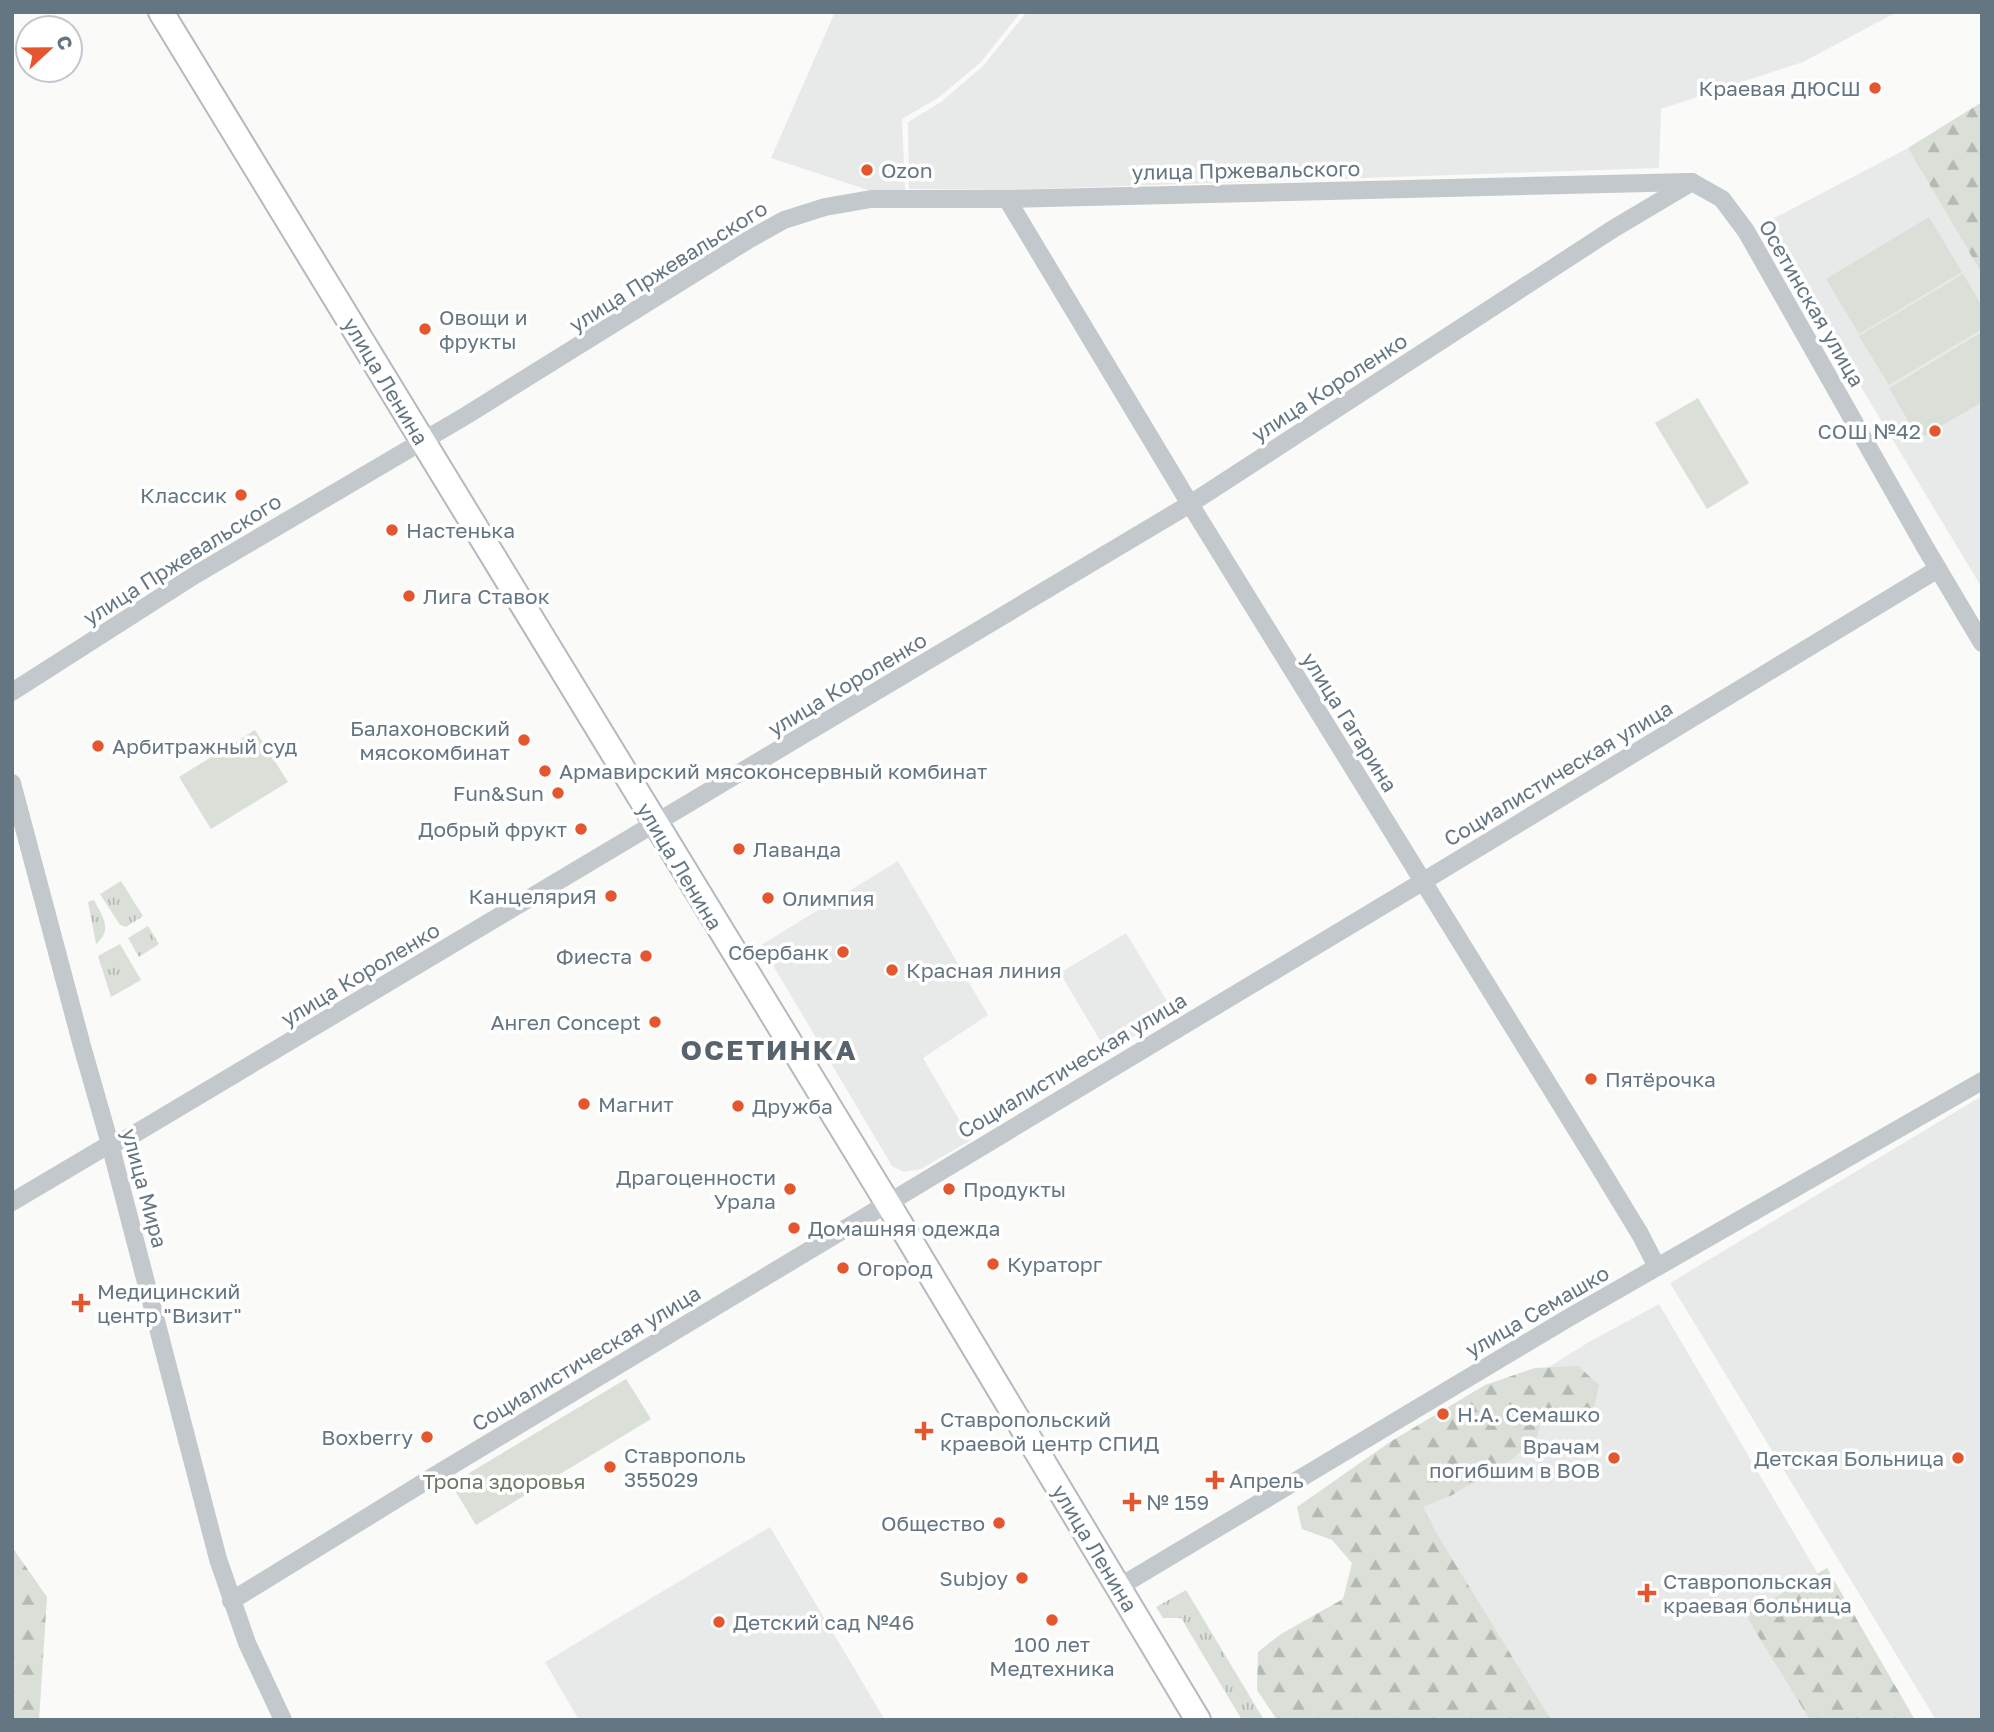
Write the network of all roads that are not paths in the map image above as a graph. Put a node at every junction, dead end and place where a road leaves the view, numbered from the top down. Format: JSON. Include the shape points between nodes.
{"nodes":[{"id":1,"x":161,"y":12,"type":"edge"},
{"id":2,"x":1692,"y":182,"type":"junction"},
{"id":3,"x":1007,"y":199,"type":"junction"},
{"id":4,"x":424,"y":441,"type":"junction"},
{"id":5,"x":1190,"y":505,"type":"junction"},
{"id":6,"x":1938,"y":569,"type":"junction"},
{"id":7,"x":1982,"y":643,"type":"edge"},
{"id":8,"x":12,"y":692,"type":"edge"},
{"id":9,"x":12,"y":783,"type":"edge"},
{"id":10,"x":656,"y":825,"type":"junction"},
{"id":11,"x":1422,"y":882,"type":"junction"},
{"id":12,"x":1982,"y":1081,"type":"edge"},
{"id":13,"x":110,"y":1144,"type":"junction"},
{"id":14,"x":12,"y":1202,"type":"edge"},
{"id":15,"x":887,"y":1202,"type":"junction"},
{"id":16,"x":1657,"y":1267,"type":"junction"},
{"id":17,"x":1119,"y":1587,"type":"junction"},
{"id":18,"x":231,"y":1601,"type":"junction"},
{"id":19,"x":283,"y":1720,"type":"edge"},
{"id":20,"x":1198,"y":1720,"type":"edge"}],
"edges":[{"from":1,"to":4,"type":"main road","name":"улица Ленина"},
{"from":2,"to":3,"type":"street","name":"улица Пржевальского"},
{"from":2,"to":5,"type":"street","name":"улица Короленко"},
{"from":2,"to":6,"type":"street","name":"Осетинская улица","via":[[1722,199],[1746,231]]},
{"from":3,"to":4,"type":"street","name":"улица Пржевальского","via":[[871,199],[784,220]]},
{"from":3,"to":5,"type":"street","name":"улица Гагарина"},
{"from":4,"to":8,"type":"street","name":"улица Пржевальского","via":[[195,575]]},
{"from":4,"to":10,"type":"main road","name":"улица Ленина"},
{"from":5,"to":10,"type":"street","name":"улица Короленко"},
{"from":5,"to":11,"type":"street","name":"улица Гагарина"},
{"from":6,"to":7,"type":"street","name":"Осетинская улица"},
{"from":6,"to":11,"type":"street","name":"Социалистическая улица"},
{"from":9,"to":13,"type":"street","name":"улица Мира"},
{"from":10,"to":13,"type":"street","name":"улица Короленко","via":[[126,1139]]},
{"from":10,"to":15,"type":"main road","name":"улица Ленина"},
{"from":11,"to":15,"type":"street","name":"Социалистическая улица"},
{"from":11,"to":16,"type":"street","name":"улица Гагарина"},
{"from":12,"to":16,"type":"street","name":"улица Семашко"},
{"from":13,"to":14,"type":"street","name":"улица Короленко"},
{"from":13,"to":18,"type":"street","name":"улица Мира"},
{"from":15,"to":17,"type":"main road","name":"улица Ленина"},
{"from":15,"to":18,"type":"street","name":"Социалистическая улица"},
{"from":16,"to":17,"type":"street","name":"улица Семашко"},
{"from":17,"to":20,"type":"main road","name":"улица Ленина"},
{"from":18,"to":19,"type":"street","name":"улица Мира"}]}
